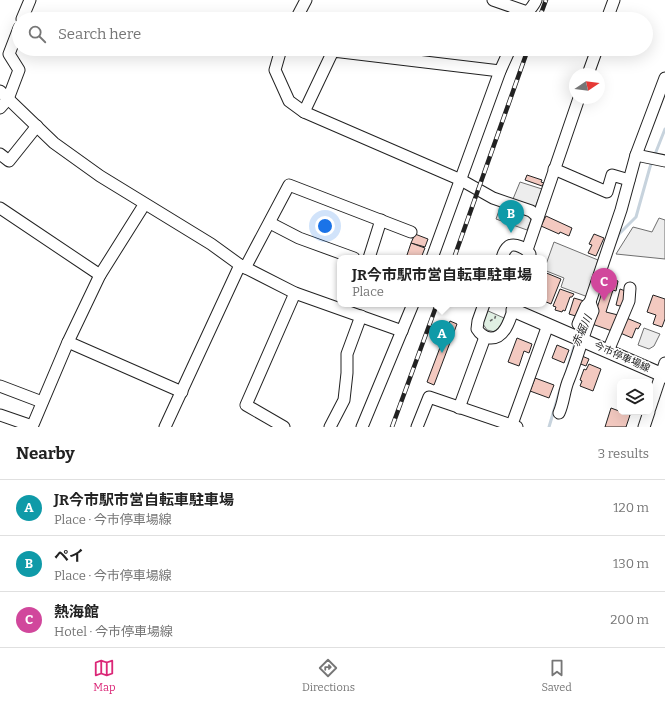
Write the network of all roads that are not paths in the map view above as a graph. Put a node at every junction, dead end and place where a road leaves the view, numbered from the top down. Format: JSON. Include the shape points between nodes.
{"nodes":[{"id":1,"x":30,"y":0,"type":"edge"},
{"id":2,"x":306,"y":0,"type":"edge"},
{"id":3,"x":493,"y":0,"type":"edge"},
{"id":4,"x":536,"y":0,"type":"edge"},
{"id":5,"x":614,"y":0,"type":"edge"},
{"id":6,"x":25,"y":12,"type":"edge"},
{"id":7,"x":300,"y":12,"type":"edge"},
{"id":8,"x":517,"y":12,"type":"edge"},
{"id":9,"x":530,"y":12,"type":"edge"},
{"id":10,"x":610,"y":12,"type":"edge"},
{"id":11,"x":12,"y":46,"type":"edge"},
{"id":12,"x":279,"y":56,"type":"edge"},
{"id":13,"x":331,"y":56,"type":"edge"},
{"id":14,"x":375,"y":56,"type":"edge"},
{"id":15,"x":507,"y":56,"type":"edge"},
{"id":16,"x":594,"y":56,"type":"edge"},
{"id":17,"x":590,"y":68,"type":"edge"},
{"id":18,"x":500,"y":71,"type":"junction"},
{"id":19,"x":665,"y":78,"type":"edge"},
{"id":20,"x":4,"y":95,"type":"edge"},
{"id":21,"x":578,"y":104,"type":"edge"},
{"id":22,"x":0,"y":108,"type":"edge"},
{"id":23,"x":304,"y":112,"type":"junction"},
{"id":24,"x":37,"y":126,"type":"junction"},
{"id":25,"x":0,"y":154,"type":"edge"},
{"id":26,"x":636,"y":154,"type":"junction"},
{"id":27,"x":665,"y":161,"type":"edge"},
{"id":28,"x":554,"y":169,"type":"junction"},
{"id":29,"x":461,"y":180,"type":"junction"},
{"id":30,"x":628,"y":180,"type":"junction"},
{"id":31,"x":144,"y":205,"type":"junction"},
{"id":32,"x":0,"y":208,"type":"edge"},
{"id":33,"x":538,"y":217,"type":"junction"},
{"id":34,"x":381,"y":220,"type":"junction"},
{"id":35,"x":270,"y":223,"type":"junction"},
{"id":36,"x":411,"y":232,"type":"dead end"},
{"id":37,"x":528,"y":254,"type":"edge"},
{"id":38,"x":346,"y":255,"type":"edge"},
{"id":39,"x":370,"y":255,"type":"edge"},
{"id":40,"x":433,"y":255,"type":"edge"},
{"id":41,"x":504,"y":255,"type":"edge"},
{"id":42,"x":242,"y":267,"type":"junction"},
{"id":43,"x":100,"y":275,"type":"junction"},
{"id":44,"x":630,"y":288,"type":"dead end"},
{"id":45,"x":295,"y":294,"type":"junction"},
{"id":46,"x":337,"y":305,"type":"edge"},
{"id":47,"x":591,"y":305,"type":"junction"},
{"id":48,"x":413,"y":307,"type":"edge"},
{"id":49,"x":514,"y":307,"type":"edge"},
{"id":50,"x":350,"y":308,"type":"edge"},
{"id":51,"x":489,"y":311,"type":"edge"},
{"id":52,"x":361,"y":316,"type":"junction"},
{"id":53,"x":548,"y":325,"type":"junction"},
{"id":54,"x":402,"y":331,"type":"junction"},
{"id":55,"x":578,"y":335,"type":"junction"},
{"id":56,"x":485,"y":337,"type":"junction"},
{"id":57,"x":68,"y":342,"type":"junction"},
{"id":58,"x":608,"y":351,"type":"junction"},
{"id":59,"x":664,"y":371,"type":"edge"},
{"id":60,"x":0,"y":386,"type":"edge"},
{"id":61,"x":182,"y":392,"type":"junction"},
{"id":62,"x":653,"y":400,"type":"edge"},
{"id":63,"x":42,"y":402,"type":"junction"},
{"id":64,"x":459,"y":408,"type":"junction"},
{"id":65,"x":559,"y":413,"type":"dead end"},
{"id":66,"x":0,"y":415,"type":"edge"},
{"id":67,"x":648,"y":415,"type":"edge"},
{"id":68,"x":513,"y":426,"type":"edge"},
{"id":69,"x":32,"y":427,"type":"edge"},
{"id":70,"x":165,"y":427,"type":"edge"},
{"id":71,"x":284,"y":427,"type":"edge"},
{"id":72,"x":330,"y":427,"type":"edge"},
{"id":73,"x":362,"y":427,"type":"edge"},
{"id":74,"x":417,"y":427,"type":"edge"},
{"id":75,"x":644,"y":427,"type":"edge"}],
"edges":[{"from":1,"to":6,"type":"street"},
{"from":2,"to":7,"type":"street"},
{"from":3,"to":8,"type":"street"},
{"from":4,"to":9,"type":"street"},
{"from":5,"to":10,"type":"street"},
{"from":11,"to":20,"type":"street","via":[[9,54],[19,70]]},
{"from":12,"to":23,"type":"street","via":[[275,70],[289,101]]},
{"from":13,"to":23,"type":"street"},
{"from":14,"to":18,"type":"street"},
{"from":15,"to":18,"type":"street"},
{"from":16,"to":17,"type":"street"},
{"from":18,"to":29,"type":"street"},
{"from":19,"to":26,"type":"street"},
{"from":20,"to":22,"type":"street"},
{"from":20,"to":24,"type":"street"},
{"from":21,"to":28,"type":"street"},
{"from":23,"to":29,"type":"street"},
{"from":24,"to":25,"type":"street","via":[[9,161]]},
{"from":24,"to":31,"type":"street","via":[[66,151]]},
{"from":26,"to":27,"type":"street"},
{"from":26,"to":30,"type":"street"},
{"from":28,"to":30,"type":"street","via":[[607,192],[612,175]]},
{"from":28,"to":33,"type":"street"},
{"from":29,"to":33,"type":"street","via":[[493,198],[531,211]]},
{"from":29,"to":40,"type":"street"},
{"from":30,"to":47,"type":"street"},
{"from":31,"to":42,"type":"street","via":[[211,244]]},
{"from":31,"to":43,"type":"street"},
{"from":32,"to":43,"type":"street"},
{"from":33,"to":37,"type":"street"},
{"from":34,"to":35,"type":"street","via":[[289,185]]},
{"from":34,"to":36,"type":"street"},
{"from":34,"to":39,"type":"street"},
{"from":35,"to":38,"type":"street","via":[[299,238]]},
{"from":35,"to":42,"type":"street"},
{"from":37,"to":41,"type":"street","via":[[513,245],[508,246]]},
{"from":42,"to":45,"type":"street"},
{"from":42,"to":61,"type":"street"},
{"from":43,"to":57,"type":"street"},
{"from":44,"to":58,"type":"street","via":[[629,301]]},
{"from":45,"to":46,"type":"street"},
{"from":45,"to":71,"type":"street","via":[[246,404]]},
{"from":47,"to":55,"type":"street"},
{"from":47,"to":55,"type":"street","via":[[586,306]]},
{"from":48,"to":54,"type":"street"},
{"from":49,"to":53,"type":"main road","name":"今市停車場線"},
{"from":49,"to":56,"type":"street","via":[[502,334],[491,338]]},
{"from":50,"to":52,"type":"street"},
{"from":51,"to":56,"type":"street","via":[[476,326],[479,333]]},
{"from":52,"to":54,"type":"street"},
{"from":52,"to":72,"type":"street","via":[[347,354],[344,400]]},
{"from":53,"to":55,"type":"main road","name":"今市停車場線"},
{"from":53,"to":68,"type":"street"},
{"from":54,"to":73,"type":"street"},
{"from":55,"to":58,"type":"main road","name":"今市停車場線"},
{"from":55,"to":65,"type":"street","via":[[573,372],[568,380]]},
{"from":56,"to":64,"type":"street"},
{"from":57,"to":61,"type":"street"},
{"from":57,"to":63,"type":"street"},
{"from":58,"to":59,"type":"main road","name":"今市停車場線"},
{"from":59,"to":62,"type":"street"},
{"from":60,"to":63,"type":"street"},
{"from":61,"to":70,"type":"street"},
{"from":63,"to":69,"type":"street"},
{"from":64,"to":68,"type":"street"},
{"from":64,"to":74,"type":"street","via":[[429,397]]},
{"from":66,"to":69,"type":"street"},
{"from":67,"to":75,"type":"street"}]}
